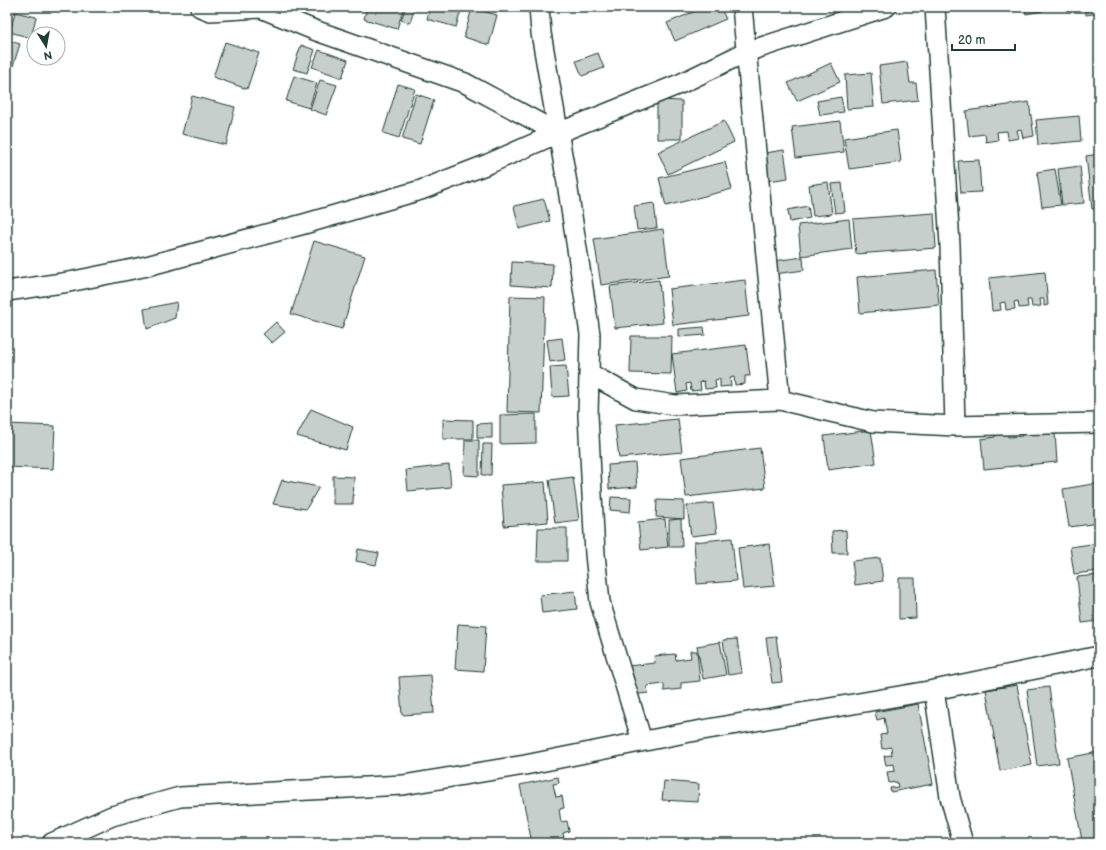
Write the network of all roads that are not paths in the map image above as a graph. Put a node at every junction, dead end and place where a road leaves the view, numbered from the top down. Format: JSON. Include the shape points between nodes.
{"nodes":[{"id":1,"x":200,"y":7,"type":"edge"},
{"id":2,"x":539,"y":7,"type":"edge"},
{"id":3,"x":742,"y":7,"type":"edge"},
{"id":4,"x":886,"y":7,"type":"edge"},
{"id":5,"x":935,"y":7,"type":"edge"},
{"id":6,"x":746,"y":52,"type":"junction"},
{"id":7,"x":558,"y":133,"type":"junction"},
{"id":8,"x":7,"y":291,"type":"edge"},
{"id":9,"x":590,"y":374,"type":"junction"},
{"id":10,"x":780,"y":400,"type":"junction"},
{"id":11,"x":1099,"y":423,"type":"edge"},
{"id":12,"x":956,"y":426,"type":"junction"},
{"id":13,"x":1099,"y":656,"type":"edge"},
{"id":14,"x":934,"y":690,"type":"junction"},
{"id":15,"x":642,"y":742,"type":"junction"},
{"id":16,"x":52,"y":843,"type":"edge"},
{"id":17,"x":963,"y":843,"type":"edge"}],
"edges":[{"from":1,"to":7,"type":"street","via":[[210,11],[261,8],[314,30],[465,83]]},
{"from":2,"to":7,"type":"street"},
{"from":3,"to":6,"type":"street"},
{"from":4,"to":6,"type":"street"},
{"from":5,"to":12,"type":"street","via":[[950,245]]},
{"from":6,"to":7,"type":"street","via":[[682,83]]},
{"from":6,"to":10,"type":"street"},
{"from":7,"to":8,"type":"street","via":[[421,190],[311,222],[143,268]]},
{"from":7,"to":9,"type":"street","via":[[590,334]]},
{"from":9,"to":10,"type":"street","via":[[636,399],[675,405]]},
{"from":9,"to":15,"type":"street","via":[[588,415],[600,602]]},
{"from":10,"to":12,"type":"street","via":[[873,422]]},
{"from":11,"to":12,"type":"street"},
{"from":13,"to":14,"type":"street"},
{"from":14,"to":15,"type":"street"},
{"from":14,"to":17,"type":"street","via":[[950,797]]},
{"from":15,"to":16,"type":"street","via":[[403,785],[180,797],[112,816]]}]}
